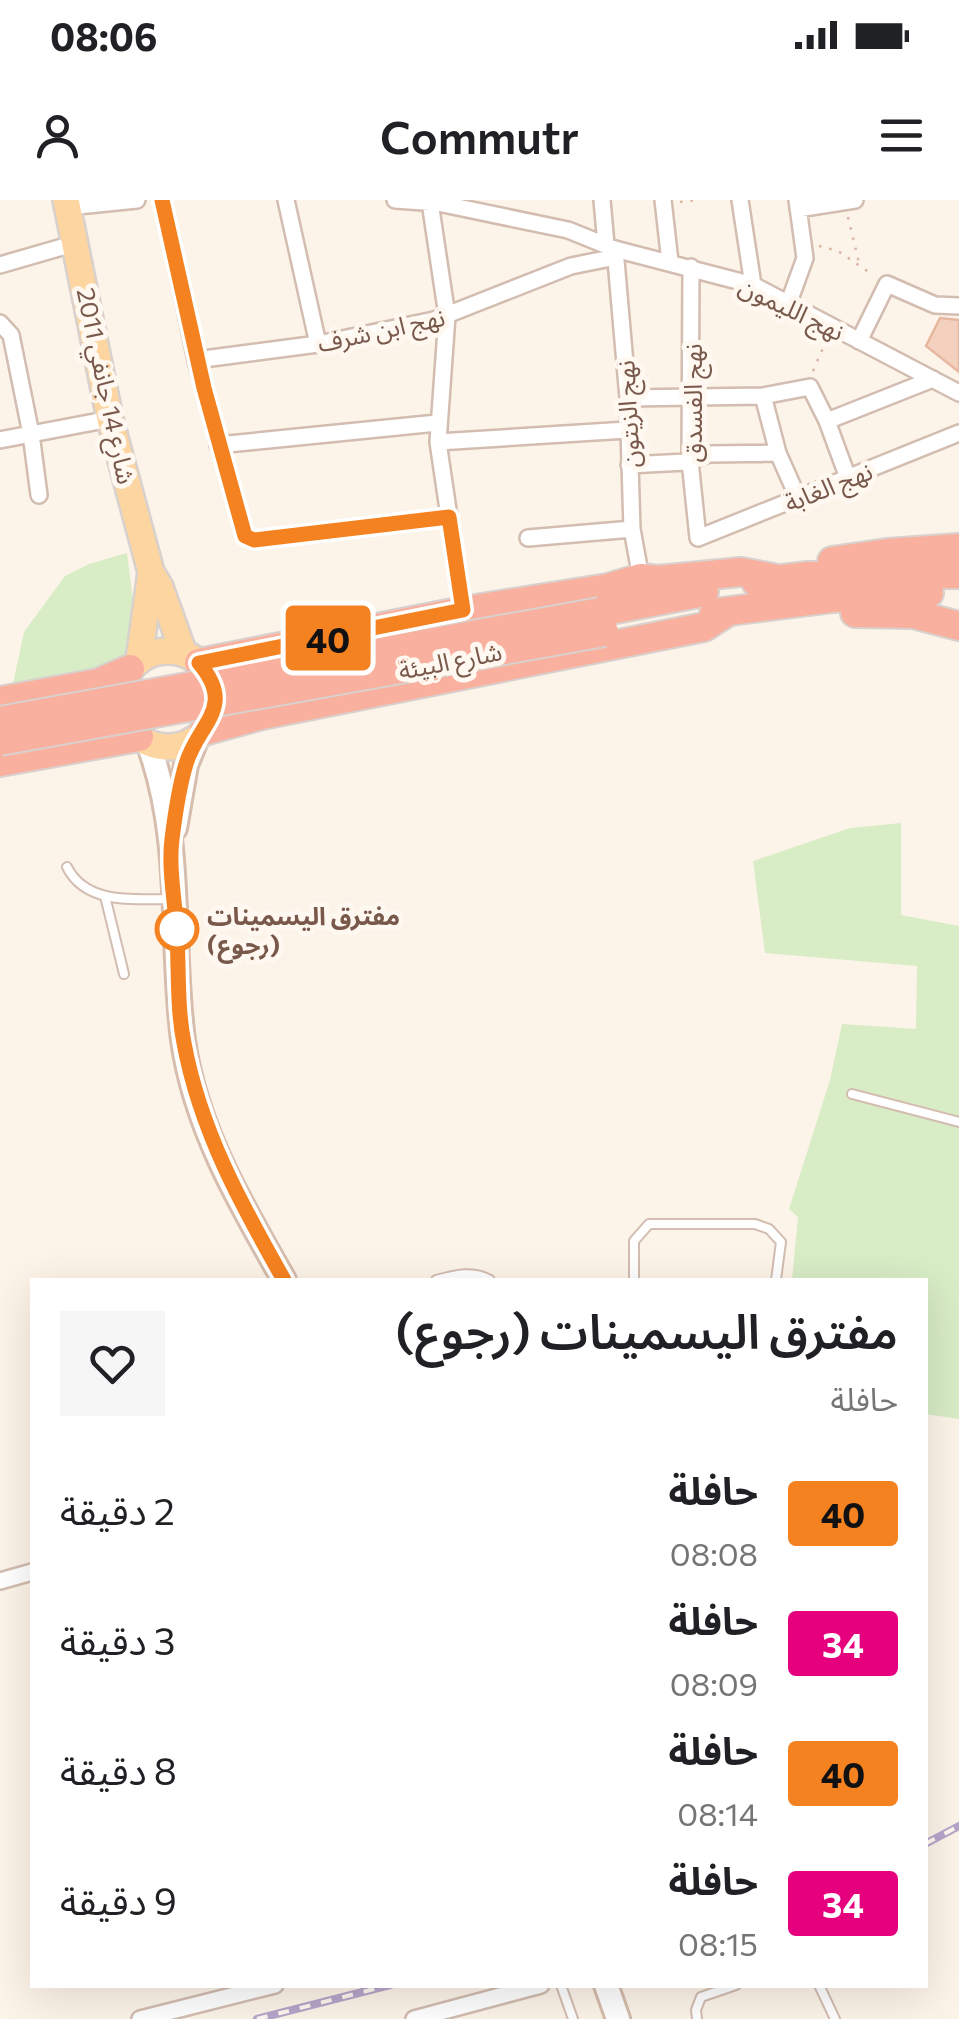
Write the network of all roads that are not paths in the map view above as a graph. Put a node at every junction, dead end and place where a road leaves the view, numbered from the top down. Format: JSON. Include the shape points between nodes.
{"nodes":[{"id":1,"x":137,"y":200,"type":"edge"},
{"id":2,"x":162,"y":200,"type":"edge"},
{"id":3,"x":286,"y":200,"type":"edge"},
{"id":4,"x":394,"y":200,"type":"edge"},
{"id":5,"x":602,"y":200,"type":"edge"},
{"id":6,"x":740,"y":200,"type":"edge"},
{"id":7,"x":430,"y":202,"type":"edge"},
{"id":8,"x":663,"y":202,"type":"edge"},
{"id":9,"x":850,"y":202,"type":"edge"},
{"id":10,"x":67,"y":204,"type":"edge"},
{"id":11,"x":797,"y":204,"type":"edge"},
{"id":12,"x":76,"y":243,"type":"junction"},
{"id":13,"x":612,"y":250,"type":"junction"},
{"id":14,"x":670,"y":262,"type":"junction"},
{"id":15,"x":0,"y":265,"type":"edge"},
{"id":16,"x":691,"y":267,"type":"junction"},
{"id":17,"x":752,"y":285,"type":"junction"},
{"id":18,"x":789,"y":302,"type":"junction"},
{"id":19,"x":959,"y":306,"type":"edge"},
{"id":20,"x":448,"y":316,"type":"junction"},
{"id":21,"x":0,"y":323,"type":"edge"},
{"id":22,"x":860,"y":341,"type":"junction"},
{"id":23,"x":318,"y":344,"type":"junction"},
{"id":24,"x":196,"y":360,"type":"junction"},
{"id":25,"x":933,"y":379,"type":"junction"},
{"id":26,"x":959,"y":393,"type":"edge"},
{"id":27,"x":689,"y":396,"type":"junction"},
{"id":28,"x":763,"y":396,"type":"junction"},
{"id":29,"x":628,"y":398,"type":"junction"},
{"id":30,"x":110,"y":419,"type":"junction"},
{"id":31,"x":828,"y":421,"type":"junction"},
{"id":32,"x":437,"y":423,"type":"junction"},
{"id":33,"x":627,"y":430,"type":"junction"},
{"id":34,"x":959,"y":433,"type":"edge"},
{"id":35,"x":31,"y":434,"type":"junction"},
{"id":36,"x":0,"y":440,"type":"edge"},
{"id":37,"x":438,"y":442,"type":"junction"},
{"id":38,"x":218,"y":445,"type":"junction"},
{"id":39,"x":778,"y":453,"type":"junction"},
{"id":40,"x":690,"y":461,"type":"junction"},
{"id":41,"x":629,"y":465,"type":"junction"},
{"id":42,"x":848,"y":478,"type":"junction"},
{"id":43,"x":38,"y":495,"type":"dead end"},
{"id":44,"x":798,"y":498,"type":"junction"},
{"id":45,"x":449,"y":517,"type":"junction"},
{"id":46,"x":632,"y":529,"type":"junction"},
{"id":47,"x":528,"y":538,"type":"dead end"},
{"id":48,"x":698,"y":538,"type":"joint"},
{"id":49,"x":959,"y":548,"type":"edge"},
{"id":50,"x":151,"y":572,"type":"junction"},
{"id":51,"x":959,"y":574,"type":"edge"},
{"id":52,"x":808,"y":576,"type":"junction"},
{"id":53,"x":640,"y":578,"type":"junction"},
{"id":54,"x":773,"y":578,"type":"junction"},
{"id":55,"x":900,"y":583,"type":"junction"},
{"id":56,"x":959,"y":593,"type":"edge"},
{"id":57,"x":738,"y":609,"type":"junction"},
{"id":58,"x":463,"y":610,"type":"junction"},
{"id":59,"x":602,"y":622,"type":"junction"},
{"id":60,"x":959,"y":626,"type":"edge"},
{"id":61,"x":192,"y":658,"type":"junction"},
{"id":62,"x":135,"y":665,"type":"junction"},
{"id":63,"x":0,"y":701,"type":"edge"},
{"id":64,"x":0,"y":721,"type":"edge"},
{"id":65,"x":200,"y":734,"type":"junction"},
{"id":66,"x":143,"y":740,"type":"junction"},
{"id":67,"x":0,"y":741,"type":"edge"},
{"id":68,"x":0,"y":762,"type":"edge"},
{"id":69,"x":172,"y":841,"type":"junction"},
{"id":70,"x":67,"y":867,"type":"dead end"},
{"id":71,"x":105,"y":896,"type":"junction"},
{"id":72,"x":175,"y":899,"type":"junction"},
{"id":73,"x":124,"y":974,"type":"dead end"},
{"id":74,"x":852,"y":1094,"type":"dead end"},
{"id":75,"x":959,"y":1122,"type":"edge"},
{"id":76,"x":283,"y":1278,"type":"edge"},
{"id":77,"x":444,"y":1278,"type":"edge"},
{"id":78,"x":486,"y":1278,"type":"edge"},
{"id":79,"x":634,"y":1278,"type":"edge"},
{"id":80,"x":776,"y":1278,"type":"edge"},
{"id":81,"x":30,"y":1572,"type":"edge"},
{"id":82,"x":0,"y":1580,"type":"edge"},
{"id":83,"x":263,"y":1988,"type":"edge"},
{"id":84,"x":531,"y":1988,"type":"edge"},
{"id":85,"x":562,"y":1988,"type":"edge"},
{"id":86,"x":607,"y":1988,"type":"edge"},
{"id":87,"x":728,"y":1988,"type":"edge"},
{"id":88,"x":820,"y":1988,"type":"edge"},
{"id":89,"x":140,"y":2019,"type":"edge"},
{"id":90,"x":414,"y":2019,"type":"edge"},
{"id":91,"x":572,"y":2019,"type":"edge"},
{"id":92,"x":618,"y":2019,"type":"edge"},
{"id":93,"x":697,"y":2019,"type":"edge"},
{"id":94,"x":836,"y":2019,"type":"edge"}],
"edges":[{"from":1,"to":10,"type":"street"},
{"from":2,"to":24,"type":"street"},
{"from":3,"to":23,"type":"street"},
{"from":4,"to":7,"type":"street","name":"نهج الليمون"},
{"from":5,"to":13,"type":"street","name":"نهج الزيتون"},
{"from":6,"to":17,"type":"street"},
{"from":7,"to":13,"type":"street","name":"نهج الليمون","via":[[568,230]]},
{"from":7,"to":20,"type":"street"},
{"from":8,"to":14,"type":"street"},
{"from":9,"to":11,"type":"street"},
{"from":10,"to":12,"type":"main road","name":"شارع 14 جانفي 2011"},
{"from":11,"to":18,"type":"street","via":[[804,263]]},
{"from":12,"to":15,"type":"street"},
{"from":12,"to":30,"type":"main road","name":"شارع 14 جانفي 2011"},
{"from":13,"to":14,"type":"street","name":"نهج الليمون"},
{"from":13,"to":20,"type":"street","name":"نهج ابن شرف"},
{"from":13,"to":29,"type":"street","name":"نهج الزيتون"},
{"from":14,"to":16,"type":"street","name":"نهج الليمون"},
{"from":16,"to":17,"type":"street","name":"نهج الليمون"},
{"from":16,"to":27,"type":"street","name":"نهج الفسدق"},
{"from":17,"to":18,"type":"street","name":"نهج الليمون"},
{"from":18,"to":22,"type":"street","name":"نهج الليمون"},
{"from":19,"to":22,"type":"street","via":[[934,305],[887,284]]},
{"from":20,"to":23,"type":"street","name":"نهج ابن شرف"},
{"from":20,"to":32,"type":"street"},
{"from":21,"to":35,"type":"street","via":[[10,334]]},
{"from":22,"to":25,"type":"street","name":"نهج الليمون"},
{"from":23,"to":24,"type":"street","name":"نهج ابن شرف"},
{"from":24,"to":38,"type":"street"},
{"from":25,"to":26,"type":"street","name":"نهج الليمون"},
{"from":25,"to":31,"type":"street"},
{"from":27,"to":28,"type":"street"},
{"from":27,"to":29,"type":"street"},
{"from":27,"to":40,"type":"street","name":"نهج الفسدق"},
{"from":28,"to":31,"type":"street","via":[[810,387]]},
{"from":28,"to":39,"type":"street"},
{"from":29,"to":33,"type":"street","name":"نهج الزيتون"},
{"from":30,"to":35,"type":"street"},
{"from":30,"to":50,"type":"main road","name":"شارع 14 جانفي 2011"},
{"from":31,"to":42,"type":"street"},
{"from":32,"to":37,"type":"street"},
{"from":32,"to":38,"type":"street"},
{"from":33,"to":37,"type":"street"},
{"from":33,"to":41,"type":"street","name":"نهج الزيتون"},
{"from":34,"to":42,"type":"street","name":"نهج الغابة"},
{"from":35,"to":36,"type":"street"},
{"from":35,"to":43,"type":"street"},
{"from":37,"to":45,"type":"street"},
{"from":38,"to":45,"type":"street","via":[[250,539]]},
{"from":39,"to":40,"type":"street","via":[[709,454]]},
{"from":39,"to":44,"type":"street"},
{"from":40,"to":41,"type":"street"},
{"from":40,"to":48,"type":"street","name":"نهج الفسدق"},
{"from":41,"to":46,"type":"street","name":"نهج الزيتون"},
{"from":42,"to":44,"type":"street","name":"نهج الغابة"},
{"from":44,"to":48,"type":"street","name":"نهج الغابة"},
{"from":45,"to":58,"type":"street"},
{"from":46,"to":47,"type":"street"},
{"from":46,"to":53,"type":"street","name":"نهج الزيتون"},
{"from":49,"to":52,"type":"highway","via":[[838,558]]},
{"from":50,"to":61,"type":"main road","name":"شارع 14 جانفي 2011"},
{"from":50,"to":62,"type":"main road","name":"شارع 14 جانفي 2011"},
{"from":51,"to":55,"type":"highway"},
{"from":52,"to":54,"type":"highway","name":"شارع البيئة"},
{"from":52,"to":55,"type":"highway","name":"شارع البيئة"},
{"from":53,"to":54,"type":"highway","via":[[741,572]]},
{"from":53,"to":58,"type":"highway"},
{"from":54,"to":59,"type":"highway","name":"شارع البيئة"},
{"from":55,"to":56,"type":"highway"},
{"from":55,"to":57,"type":"highway"},
{"from":57,"to":59,"type":"highway"},
{"from":57,"to":60,"type":"highway","via":[[783,619],[913,614]]},
{"from":57,"to":65,"type":"highway","via":[[704,627],[262,714]]},
{"from":58,"to":61,"type":"highway"},
{"from":59,"to":64,"type":"highway","bridge":true},
{"from":59,"to":67,"type":"highway","name":"شارع البيئة","bridge":true},
{"from":61,"to":62,"type":"main road","via":[[153,654]]},
{"from":61,"to":65,"type":"main road","via":[[215,689],[216,704]]},
{"from":62,"to":63,"type":"highway","via":[[98,683]]},
{"from":62,"to":66,"type":"main road","via":[[123,682],[122,712]]},
{"from":65,"to":66,"type":"main road","via":[[173,747]]},
{"from":65,"to":69,"type":"main road","via":[[186,764]]},
{"from":66,"to":68,"type":"highway"},
{"from":66,"to":69,"type":"main road","via":[[156,763]]},
{"from":69,"to":72,"type":"main road"},
{"from":70,"to":71,"type":"lane","via":[[78,884]]},
{"from":71,"to":72,"type":"lane"},
{"from":71,"to":73,"type":"lane"},
{"from":72,"to":76,"type":"main road","via":[[183,1042],[204,1124]]},
{"from":74,"to":75,"type":"lane"},
{"from":77,"to":78,"type":"lane"},
{"from":79,"to":80,"type":"lane","via":[[632,1256],[649,1224],[756,1224],[782,1242]]},
{"from":81,"to":82,"type":"street"},
{"from":83,"to":89,"type":"street"},
{"from":84,"to":90,"type":"street"},
{"from":85,"to":91,"type":"lane"},
{"from":86,"to":92,"type":"main road"},
{"from":87,"to":93,"type":"lane","via":[[702,1997]]},
{"from":88,"to":94,"type":"lane"}]}
